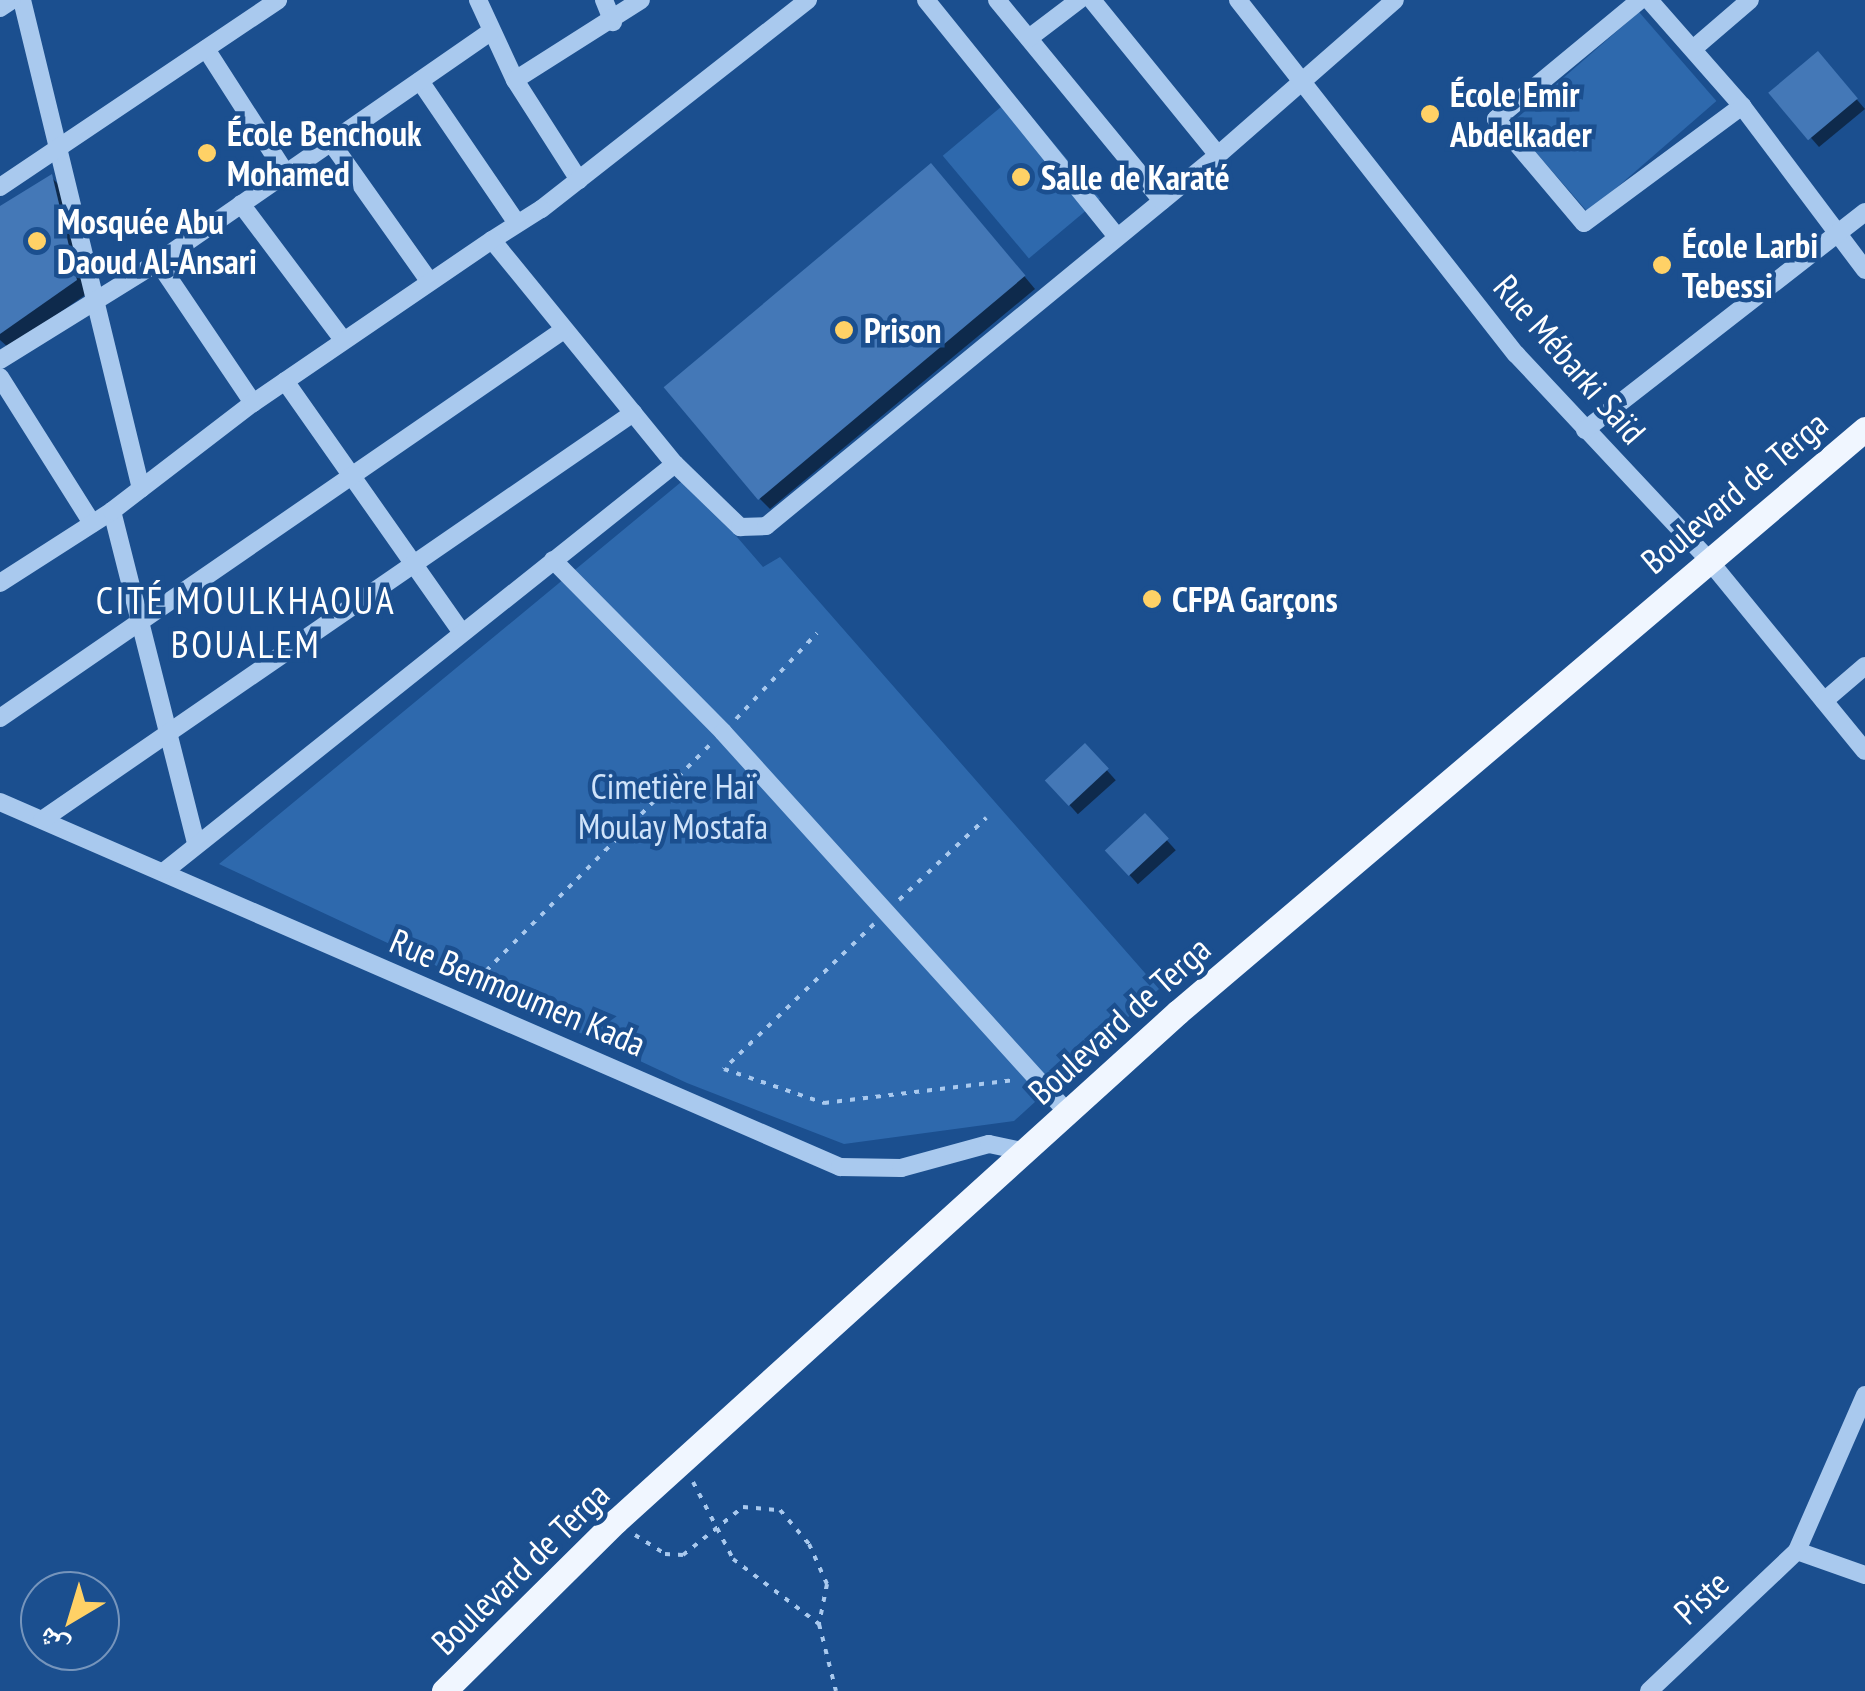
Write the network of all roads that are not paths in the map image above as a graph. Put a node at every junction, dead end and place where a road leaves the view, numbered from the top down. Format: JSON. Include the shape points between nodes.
{"nodes":[{"id":1,"x":12,"y":0,"type":"edge"},
{"id":2,"x":22,"y":0,"type":"edge"},
{"id":3,"x":278,"y":0,"type":"edge"},
{"id":4,"x":478,"y":0,"type":"edge"},
{"id":5,"x":604,"y":0,"type":"edge"},
{"id":6,"x":642,"y":0,"type":"edge"},
{"id":7,"x":926,"y":0,"type":"edge"},
{"id":8,"x":997,"y":0,"type":"edge"},
{"id":9,"x":1079,"y":0,"type":"edge"},
{"id":10,"x":1092,"y":0,"type":"edge"},
{"id":11,"x":1395,"y":0,"type":"edge"},
{"id":12,"x":1640,"y":0,"type":"edge"},
{"id":13,"x":1649,"y":0,"type":"edge"},
{"id":14,"x":1750,"y":0,"type":"edge"},
{"id":15,"x":795,"y":4,"type":"edge"},
{"id":16,"x":1249,"y":4,"type":"edge"},
{"id":17,"x":0,"y":8,"type":"edge"},
{"id":18,"x":613,"y":22,"type":"junction"},
{"id":19,"x":490,"y":32,"type":"junction"},
{"id":20,"x":1029,"y":38,"type":"junction"},
{"id":21,"x":206,"y":49,"type":"junction"},
{"id":22,"x":1693,"y":49,"type":"junction"},
{"id":23,"x":515,"y":80,"type":"junction"},
{"id":24,"x":420,"y":81,"type":"junction"},
{"id":25,"x":1303,"y":82,"type":"junction"},
{"id":26,"x":1742,"y":106,"type":"junction"},
{"id":27,"x":330,"y":140,"type":"junction"},
{"id":28,"x":62,"y":148,"type":"junction"},
{"id":29,"x":1218,"y":155,"type":"junction"},
{"id":30,"x":286,"y":172,"type":"junction"},
{"id":31,"x":579,"y":180,"type":"junction"},
{"id":32,"x":0,"y":187,"type":"edge"},
{"id":33,"x":1162,"y":201,"type":"junction"},
{"id":34,"x":241,"y":204,"type":"junction"},
{"id":35,"x":1865,"y":212,"type":"edge"},
{"id":36,"x":517,"y":223,"type":"junction"},
{"id":37,"x":1118,"y":237,"type":"junction"},
{"id":38,"x":1835,"y":237,"type":"junction"},
{"id":39,"x":492,"y":240,"type":"junction"},
{"id":40,"x":158,"y":262,"type":"junction"},
{"id":41,"x":1865,"y":270,"type":"edge"},
{"id":42,"x":429,"y":281,"type":"junction"},
{"id":43,"x":93,"y":305,"type":"junction"},
{"id":44,"x":562,"y":331,"type":"junction"},
{"id":45,"x":343,"y":340,"type":"junction"},
{"id":46,"x":0,"y":360,"type":"edge"},
{"id":47,"x":0,"y":377,"type":"edge"},
{"id":48,"x":285,"y":381,"type":"junction"},
{"id":49,"x":253,"y":403,"type":"junction"},
{"id":50,"x":633,"y":413,"type":"junction"},
{"id":51,"x":1865,"y":429,"type":"edge"},
{"id":52,"x":1585,"y":430,"type":"junction"},
{"id":53,"x":674,"y":464,"type":"junction"},
{"id":54,"x":351,"y":479,"type":"junction"},
{"id":55,"x":141,"y":489,"type":"junction"},
{"id":56,"x":112,"y":511,"type":"junction"},
{"id":57,"x":92,"y":523,"type":"junction"},
{"id":58,"x":1708,"y":558,"type":"junction"},
{"id":59,"x":553,"y":560,"type":"junction"},
{"id":60,"x":413,"y":567,"type":"junction"},
{"id":61,"x":1,"y":579,"type":"edge"},
{"id":62,"x":142,"y":622,"type":"junction"},
{"id":63,"x":462,"y":631,"type":"junction"},
{"id":64,"x":1865,"y":666,"type":"edge"},
{"id":65,"x":1824,"y":701,"type":"junction"},
{"id":66,"x":0,"y":718,"type":"edge"},
{"id":67,"x":169,"y":736,"type":"junction"},
{"id":68,"x":1865,"y":751,"type":"edge"},
{"id":69,"x":0,"y":802,"type":"edge"},
{"id":70,"x":42,"y":820,"type":"junction"},
{"id":71,"x":196,"y":844,"type":"junction"},
{"id":72,"x":166,"y":870,"type":"junction"},
{"id":73,"x":1068,"y":1113,"type":"junction"},
{"id":74,"x":1022,"y":1151,"type":"junction"},
{"id":75,"x":1865,"y":1395,"type":"edge"},
{"id":76,"x":1797,"y":1551,"type":"junction"},
{"id":77,"x":1865,"y":1575,"type":"edge"},
{"id":78,"x":444,"y":1691,"type":"edge"},
{"id":79,"x":1649,"y":1691,"type":"edge"}],
"edges":[{"from":1,"to":17,"type":"street"},
{"from":2,"to":28,"type":"street"},
{"from":3,"to":21,"type":"street"},
{"from":4,"to":19,"type":"street"},
{"from":5,"to":18,"type":"street"},
{"from":6,"to":18,"type":"street"},
{"from":7,"to":37,"type":"street"},
{"from":8,"to":20,"type":"street"},
{"from":9,"to":20,"type":"street"},
{"from":10,"to":29,"type":"street"},
{"from":11,"to":25,"type":"street"},
{"from":12,"to":26,"type":"street","via":[[1496,118],[1584,223]]},
{"from":13,"to":22,"type":"street"},
{"from":14,"to":22,"type":"street"},
{"from":15,"to":31,"type":"street"},
{"from":16,"to":25,"type":"street","name":"Rue Mébarki Saïd"},
{"from":18,"to":23,"type":"street"},
{"from":19,"to":23,"type":"street"},
{"from":19,"to":24,"type":"street"},
{"from":20,"to":33,"type":"street"},
{"from":21,"to":28,"type":"street"},
{"from":21,"to":30,"type":"street"},
{"from":22,"to":26,"type":"street"},
{"from":23,"to":31,"type":"street"},
{"from":24,"to":27,"type":"street"},
{"from":24,"to":36,"type":"street"},
{"from":25,"to":29,"type":"street"},
{"from":25,"to":52,"type":"street","name":"Rue Mébarki Saïd","via":[[1516,354]]},
{"from":26,"to":38,"type":"street"},
{"from":27,"to":30,"type":"street"},
{"from":27,"to":42,"type":"street"},
{"from":28,"to":32,"type":"street"},
{"from":28,"to":43,"type":"street"},
{"from":29,"to":33,"type":"street"},
{"from":30,"to":34,"type":"street"},
{"from":31,"to":36,"type":"street"},
{"from":33,"to":37,"type":"street"},
{"from":34,"to":40,"type":"street"},
{"from":34,"to":45,"type":"street"},
{"from":35,"to":38,"type":"street"},
{"from":36,"to":39,"type":"street"},
{"from":37,"to":53,"type":"street","via":[[766,526],[740,528]]},
{"from":38,"to":41,"type":"street"},
{"from":38,"to":52,"type":"street"},
{"from":39,"to":42,"type":"street"},
{"from":39,"to":44,"type":"street"},
{"from":40,"to":43,"type":"street"},
{"from":40,"to":49,"type":"street"},
{"from":42,"to":45,"type":"street"},
{"from":43,"to":46,"type":"street"},
{"from":43,"to":55,"type":"street"},
{"from":44,"to":50,"type":"street"},
{"from":44,"to":54,"type":"street"},
{"from":45,"to":48,"type":"street"},
{"from":47,"to":57,"type":"street"},
{"from":48,"to":49,"type":"street"},
{"from":48,"to":54,"type":"street"},
{"from":49,"to":55,"type":"street"},
{"from":50,"to":53,"type":"street"},
{"from":50,"to":60,"type":"street"},
{"from":51,"to":58,"type":"main road","name":"Boulevard de Terga"},
{"from":52,"to":58,"type":"street","name":"Rue Mébarki Saïd"},
{"from":53,"to":59,"type":"street"},
{"from":54,"to":60,"type":"street"},
{"from":54,"to":62,"type":"street"},
{"from":55,"to":56,"type":"street"},
{"from":56,"to":57,"type":"street"},
{"from":56,"to":62,"type":"street"},
{"from":57,"to":61,"type":"street"},
{"from":58,"to":65,"type":"street","name":"Rue Mébarki Saïd"},
{"from":58,"to":73,"type":"main road","name":"Boulevard de Terga"},
{"from":59,"to":63,"type":"street"},
{"from":59,"to":73,"type":"street","via":[[723,732]]},
{"from":60,"to":63,"type":"street"},
{"from":60,"to":67,"type":"street"},
{"from":62,"to":66,"type":"street"},
{"from":62,"to":67,"type":"street"},
{"from":63,"to":71,"type":"street"},
{"from":64,"to":65,"type":"street"},
{"from":65,"to":68,"type":"street","name":"Rue Mébarki Saïd"},
{"from":67,"to":70,"type":"street"},
{"from":67,"to":71,"type":"street"},
{"from":69,"to":70,"type":"street","name":"Rue Benmoumen Kada"},
{"from":70,"to":72,"type":"street","name":"Rue Benmoumen Kada"},
{"from":71,"to":72,"type":"street"},
{"from":72,"to":74,"type":"street","name":"Rue Benmoumen Kada","via":[[840,1166],[901,1168],[989,1144]]},
{"from":73,"to":74,"type":"main road","name":"Boulevard de Terga"},
{"from":74,"to":78,"type":"main road","name":"Boulevard de Terga","via":[[616,1520]]},
{"from":75,"to":76,"type":"street"},
{"from":76,"to":77,"type":"street"},
{"from":76,"to":79,"type":"street","name":"Piste"}]}
